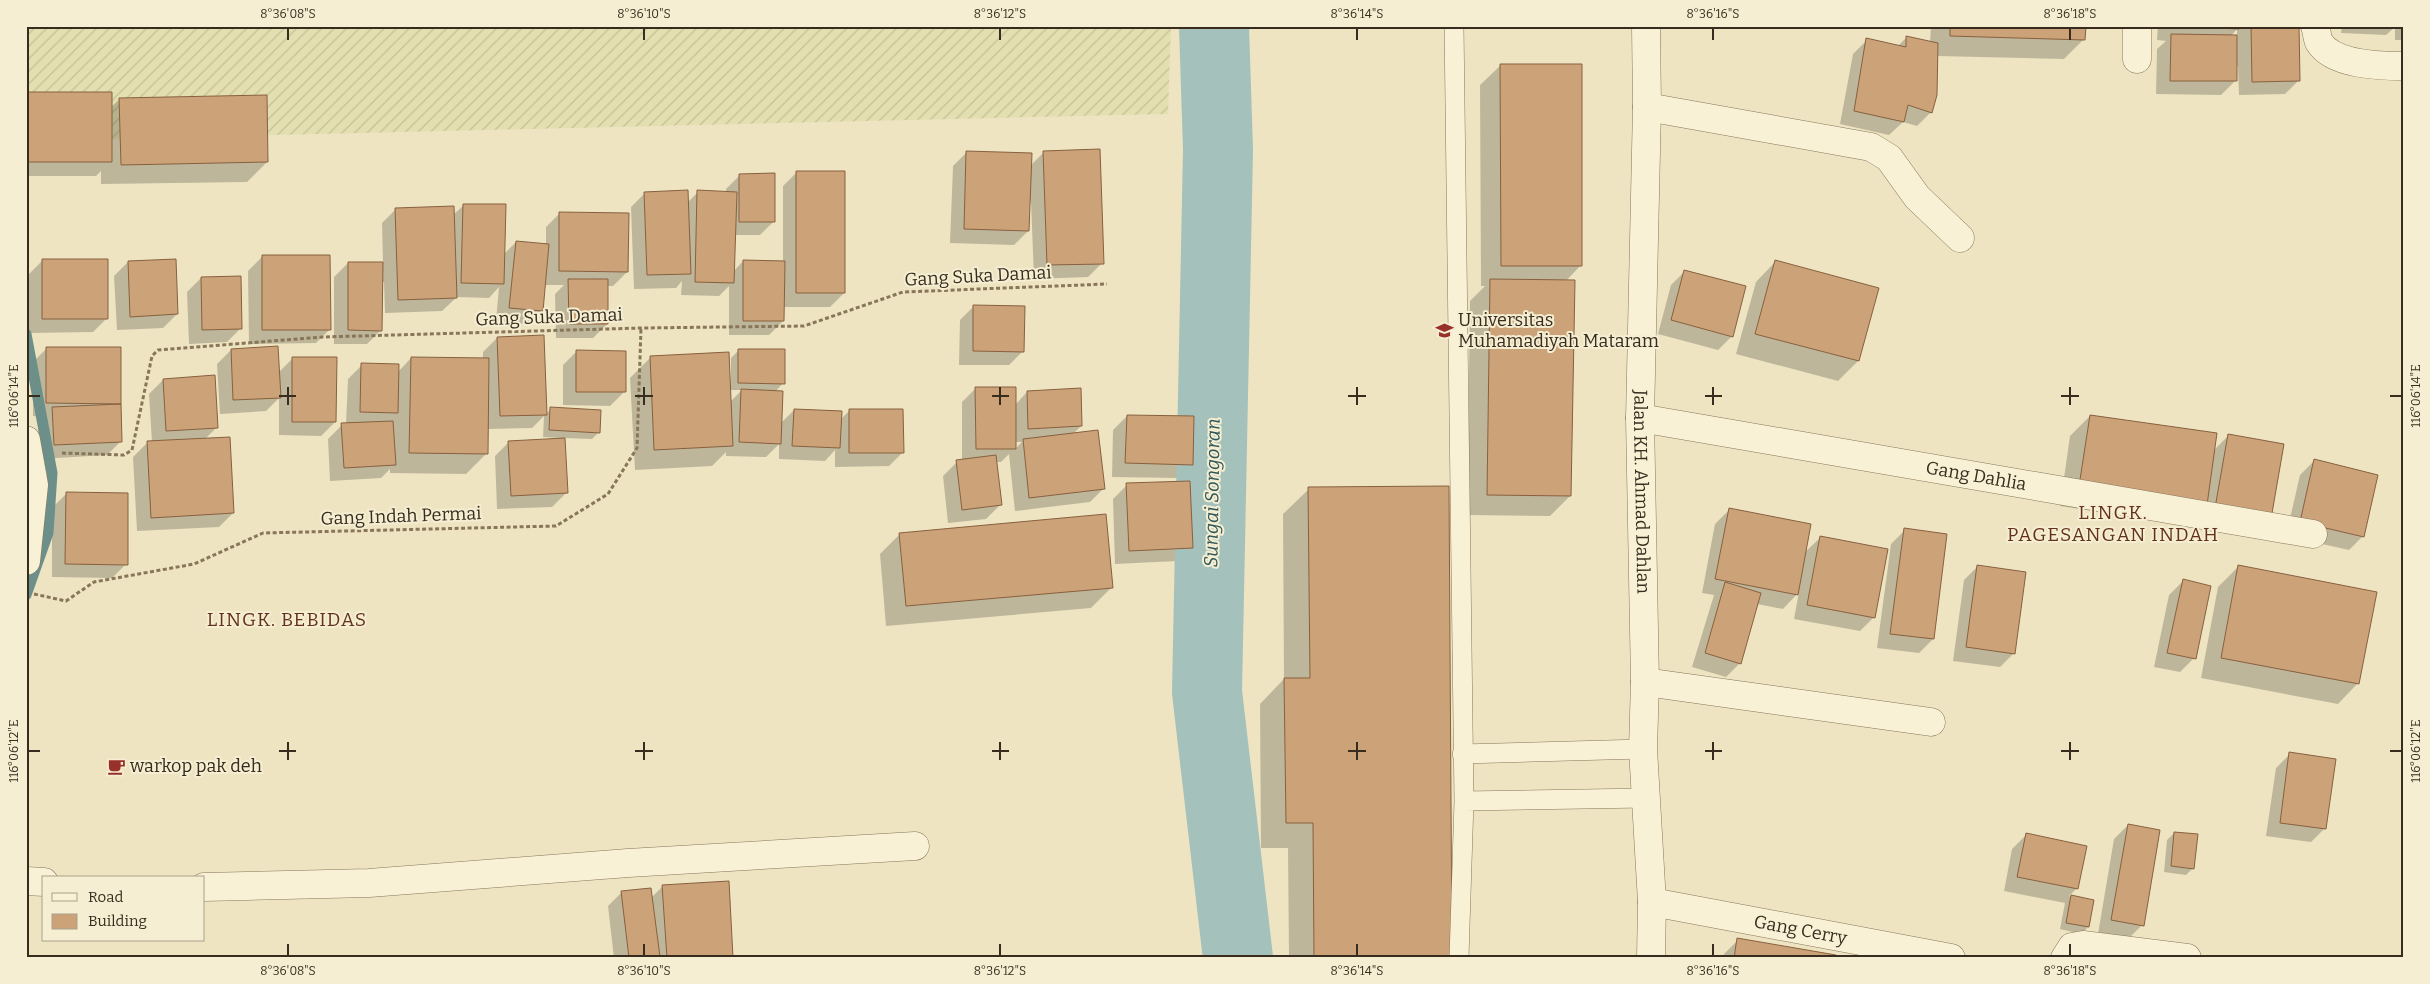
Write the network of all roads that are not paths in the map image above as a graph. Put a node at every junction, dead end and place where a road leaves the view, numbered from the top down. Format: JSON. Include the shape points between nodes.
{"nodes":[{"id":1,"x":1454,"y":26,"type":"edge"},
{"id":2,"x":1646,"y":26,"type":"edge"},
{"id":3,"x":2137,"y":26,"type":"edge"},
{"id":4,"x":2317,"y":34,"type":"edge"},
{"id":5,"x":2137,"y":59,"type":"dead end"},
{"id":6,"x":2404,"y":66,"type":"edge"},
{"id":7,"x":1647,"y":107,"type":"junction"},
{"id":8,"x":1960,"y":238,"type":"dead end"},
{"id":9,"x":1640,"y":418,"type":"junction"},
{"id":10,"x":27,"y":445,"type":"edge"},
{"id":11,"x":2313,"y":534,"type":"dead end"},
{"id":12,"x":26,"y":561,"type":"edge"},
{"id":13,"x":1645,"y":682,"type":"junction"},
{"id":14,"x":1931,"y":722,"type":"dead end"},
{"id":15,"x":1643,"y":749,"type":"junction"},
{"id":16,"x":1462,"y":754,"type":"junction"},
{"id":17,"x":1645,"y":798,"type":"junction"},
{"id":18,"x":1464,"y":802,"type":"junction"},
{"id":19,"x":915,"y":846,"type":"dead end"},
{"id":20,"x":26,"y":881,"type":"edge"},
{"id":21,"x":42,"y":882,"type":"edge"},
{"id":22,"x":205,"y":887,"type":"edge"},
{"id":23,"x":1652,"y":902,"type":"junction"},
{"id":24,"x":1459,"y":958,"type":"edge"},
{"id":25,"x":1651,"y":958,"type":"edge"},
{"id":26,"x":1951,"y":958,"type":"edge"},
{"id":27,"x":2065,"y":958,"type":"edge"},
{"id":28,"x":2186,"y":958,"type":"edge"}],
"edges":[{"from":1,"to":16,"type":"lane"},
{"from":2,"to":7,"type":"street","name":"Jalan KH. Ahmad Dahlan"},
{"from":3,"to":5,"type":"street"},
{"from":4,"to":6,"type":"street","via":[[2331,53],[2349,61]]},
{"from":7,"to":8,"type":"street","via":[[1871,147],[1889,158],[1917,197]]},
{"from":7,"to":9,"type":"street","name":"Jalan KH. Ahmad Dahlan"},
{"from":9,"to":11,"type":"street","name":"Gang Dahlia"},
{"from":9,"to":13,"type":"street","name":"Jalan KH. Ahmad Dahlan"},
{"from":10,"to":12,"type":"street","via":[[34,485]]},
{"from":13,"to":14,"type":"street"},
{"from":13,"to":15,"type":"street","name":"Jalan KH. Ahmad Dahlan"},
{"from":15,"to":16,"type":"lane"},
{"from":15,"to":17,"type":"street","name":"Jalan KH. Ahmad Dahlan"},
{"from":16,"to":18,"type":"lane"},
{"from":17,"to":18,"type":"lane"},
{"from":17,"to":23,"type":"street","name":"Jalan KH. Ahmad Dahlan"},
{"from":18,"to":24,"type":"lane"},
{"from":19,"to":22,"type":"street","via":[[370,883]]},
{"from":20,"to":21,"type":"street"},
{"from":23,"to":25,"type":"street","name":"Jalan KH. Ahmad Dahlan"},
{"from":23,"to":26,"type":"street","name":"Gang Cerry"},
{"from":27,"to":28,"type":"street","via":[[2072,947],[2083,944]]}]}
